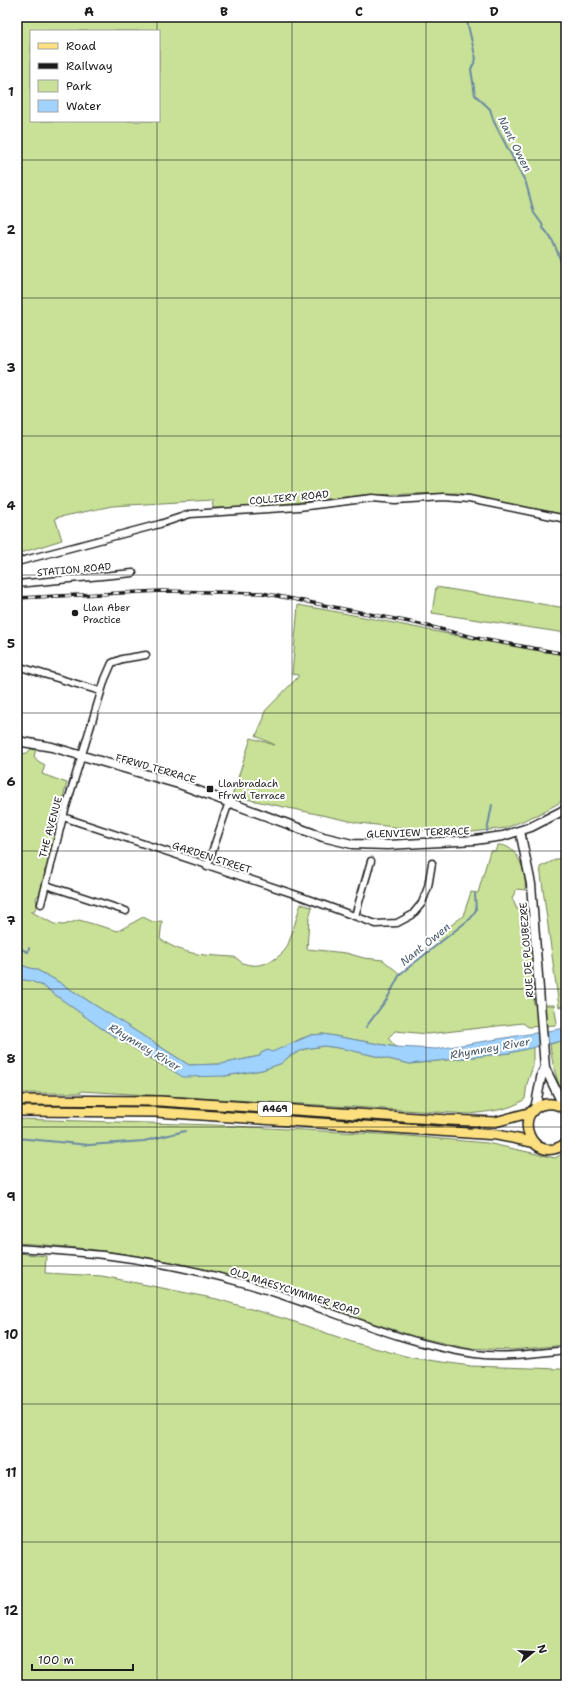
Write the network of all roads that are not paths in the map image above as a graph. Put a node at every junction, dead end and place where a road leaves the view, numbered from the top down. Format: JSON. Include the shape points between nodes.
{"nodes":[{"id":1,"x":566,"y":519,"type":"edge"},
{"id":2,"x":17,"y":562,"type":"edge"},
{"id":3,"x":133,"y":573,"type":"dead end"},
{"id":4,"x":17,"y":584,"type":"edge"},
{"id":5,"x":146,"y":655,"type":"dead end"},
{"id":6,"x":17,"y":666,"type":"edge"},
{"id":7,"x":100,"y":691,"type":"junction"},
{"id":8,"x":17,"y":741,"type":"edge"},
{"id":9,"x":81,"y":757,"type":"junction"},
{"id":10,"x":227,"y":801,"type":"junction"},
{"id":11,"x":566,"y":809,"type":"edge"},
{"id":12,"x":63,"y":817,"type":"junction"},
{"id":13,"x":520,"y":831,"type":"junction"},
{"id":14,"x":370,"y":861,"type":"dead end"},
{"id":15,"x":432,"y":863,"type":"dead end"},
{"id":16,"x":207,"y":867,"type":"junction"},
{"id":17,"x":46,"y":885,"type":"junction"},
{"id":18,"x":41,"y":904,"type":"dead end"},
{"id":19,"x":126,"y":911,"type":"dead end"},
{"id":20,"x":356,"y":916,"type":"junction"},
{"id":21,"x":545,"y":1068,"type":"junction"},
{"id":22,"x":17,"y":1100,"type":"edge"},
{"id":23,"x":534,"y":1110,"type":"junction"},
{"id":24,"x":566,"y":1110,"type":"edge"},
{"id":25,"x":17,"y":1111,"type":"edge"},
{"id":26,"x":532,"y":1142,"type":"junction"},
{"id":27,"x":566,"y":1143,"type":"edge"},
{"id":28,"x":17,"y":1248,"type":"edge"},
{"id":29,"x":566,"y":1350,"type":"edge"}],
"edges":[{"from":1,"to":2,"type":"street","name":"COLLIERY ROAD","via":[[444,497],[396,500],[372,498],[299,507],[190,514]]},
{"from":3,"to":4,"type":"street","name":"STATION ROAD"},
{"from":5,"to":7,"type":"street","name":"THE AVENUE","via":[[112,663]]},
{"from":6,"to":7,"type":"street"},
{"from":7,"to":9,"type":"street","name":"THE AVENUE"},
{"from":8,"to":9,"type":"street","name":"FFRWD TERRACE","via":[[52,747]]},
{"from":9,"to":10,"type":"street","name":"FFRWD TERRACE","via":[[182,785]]},
{"from":9,"to":12,"type":"street","name":"THE AVENUE"},
{"from":10,"to":13,"type":"street","name":"GLENVIEW TERRACE","via":[[352,844],[388,845],[475,840]]},
{"from":10,"to":16,"type":"street"},
{"from":11,"to":13,"type":"street","name":"GLENVIEW TERRACE"},
{"from":12,"to":16,"type":"street","name":"GARDEN STREET"},
{"from":12,"to":17,"type":"street","name":"THE AVENUE"},
{"from":13,"to":21,"type":"street","name":"RUE DE PLOUBEZRE","via":[[531,884]]},
{"from":14,"to":20,"type":"street"},
{"from":15,"to":20,"type":"street","name":"GARDEN STREET","via":[[422,903],[412,915],[397,923],[376,924]]},
{"from":16,"to":20,"type":"street","name":"GARDEN STREET"},
{"from":17,"to":18,"type":"street","name":"THE AVENUE"},
{"from":17,"to":19,"type":"street"},
{"from":21,"to":23,"type":"street","name":"RUE DE PLOUBEZRE"},
{"from":21,"to":24,"type":"street","name":"RUE DE PLOUBEZRE"},
{"from":22,"to":23,"type":"main road","number":"A469","via":[[159,1101],[495,1122]]},
{"from":23,"to":24,"type":"main road","via":[[543,1104],[551,1103]]},
{"from":23,"to":26,"type":"main road","via":[[527,1124]]},
{"from":25,"to":26,"type":"main road","number":"A469","via":[[156,1112],[498,1135]]},
{"from":26,"to":27,"type":"main road","via":[[545,1150],[553,1150]]},
{"from":28,"to":29,"type":"street","name":"OLD MAESYCWMMER ROAD","via":[[110,1256],[182,1269],[250,1286],[397,1335],[476,1354],[506,1355]]}]}
